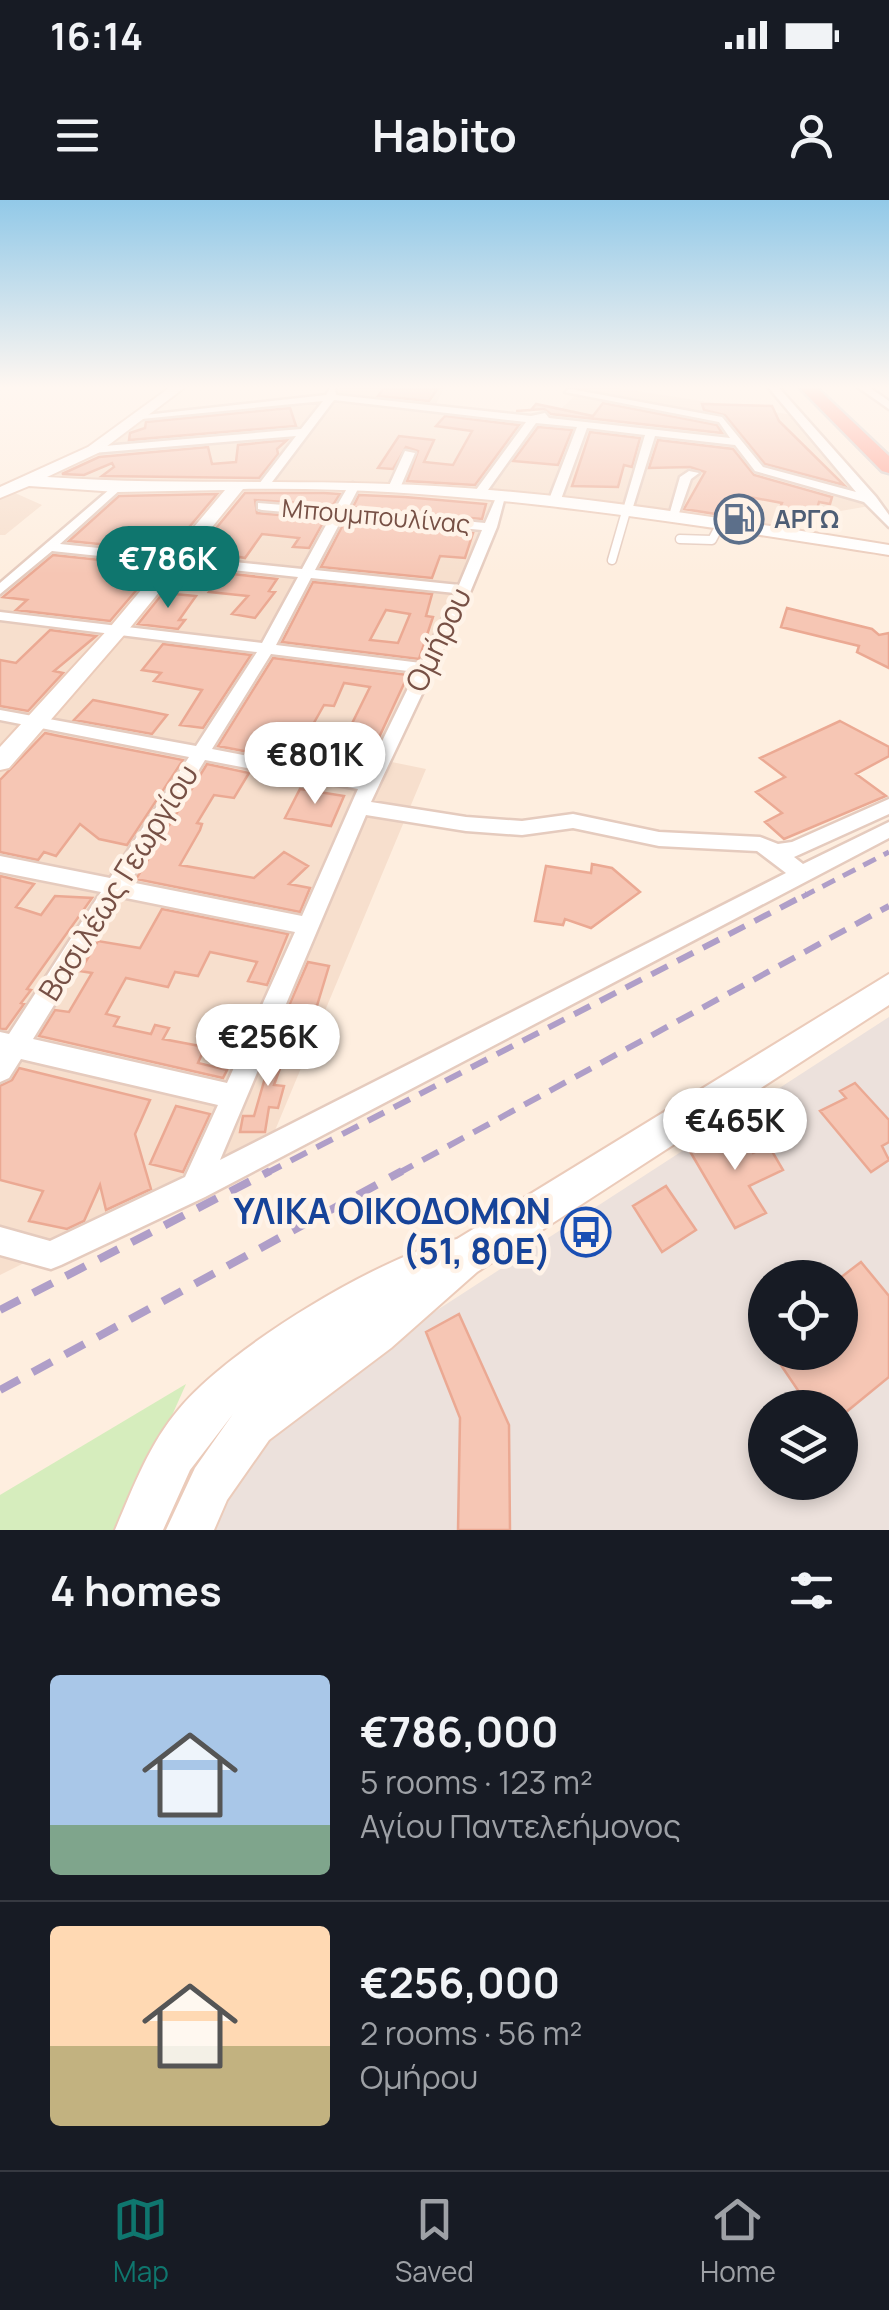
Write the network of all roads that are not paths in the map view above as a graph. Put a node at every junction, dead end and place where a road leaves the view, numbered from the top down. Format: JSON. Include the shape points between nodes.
{"nodes":[{"id":1,"x":93,"y":450,"type":"edge"},
{"id":2,"x":292,"y":450,"type":"edge"},
{"id":3,"x":510,"y":450,"type":"edge"},
{"id":4,"x":574,"y":450,"type":"edge"},
{"id":5,"x":645,"y":450,"type":"edge"},
{"id":6,"x":744,"y":450,"type":"edge"},
{"id":7,"x":828,"y":450,"type":"edge"},
{"id":8,"x":409,"y":453,"type":"dead end"},
{"id":9,"x":693,"y":474,"type":"dead end"},
{"id":10,"x":29,"y":481,"type":"junction"},
{"id":11,"x":266,"y":484,"type":"junction"},
{"id":12,"x":236,"y":486,"type":"junction"},
{"id":13,"x":117,"y":487,"type":"junction"},
{"id":14,"x":352,"y":487,"type":"junction"},
{"id":15,"x":394,"y":488,"type":"junction"},
{"id":16,"x":0,"y":493,"type":"edge"},
{"id":17,"x":479,"y":494,"type":"junction"},
{"id":18,"x":502,"y":496,"type":"junction"},
{"id":19,"x":872,"y":500,"type":"junction"},
{"id":20,"x":554,"y":502,"type":"junction"},
{"id":21,"x":262,"y":506,"type":"dead end"},
{"id":22,"x":626,"y":510,"type":"junction"},
{"id":23,"x":340,"y":513,"type":"junction"},
{"id":24,"x":672,"y":516,"type":"junction"},
{"id":25,"x":721,"y":523,"type":"junction"},
{"id":26,"x":889,"y":523,"type":"edge"},
{"id":27,"x":491,"y":527,"type":"junction"},
{"id":28,"x":680,"y":539,"type":"dead end"},
{"id":29,"x":50,"y":546,"type":"junction"},
{"id":30,"x":889,"y":550,"type":"edge"},
{"id":31,"x":176,"y":558,"type":"junction"},
{"id":32,"x":612,"y":560,"type":"dead end"},
{"id":33,"x":311,"y":571,"type":"junction"},
{"id":34,"x":0,"y":590,"type":"edge"},
{"id":35,"x":464,"y":590,"type":"junction"},
{"id":36,"x":0,"y":616,"type":"edge"},
{"id":37,"x":118,"y":630,"type":"junction"},
{"id":38,"x":267,"y":648,"type":"junction"},
{"id":39,"x":425,"y":668,"type":"junction"},
{"id":40,"x":0,"y":714,"type":"edge"},
{"id":41,"x":38,"y":722,"type":"junction"},
{"id":42,"x":201,"y":753,"type":"junction"},
{"id":43,"x":0,"y":762,"type":"edge"},
{"id":44,"x":364,"y":796,"type":"junction"},
{"id":45,"x":889,"y":806,"type":"edge"},
{"id":46,"x":889,"y":830,"type":"edge"},
{"id":47,"x":776,"y":852,"type":"junction"},
{"id":48,"x":0,"y":864,"type":"edge"},
{"id":49,"x":802,"y":875,"type":"junction"},
{"id":50,"x":118,"y":888,"type":"junction"},
{"id":51,"x":308,"y":926,"type":"junction"},
{"id":52,"x":889,"y":988,"type":"edge"},
{"id":53,"x":7,"y":1045,"type":"edge"},
{"id":54,"x":0,"y":1070,"type":"edge"},
{"id":55,"x":234,"y":1097,"type":"junction"},
{"id":56,"x":195,"y":1187,"type":"junction"},
{"id":57,"x":0,"y":1241,"type":"edge"},
{"id":58,"x":462,"y":1258,"type":"junction"},
{"id":59,"x":139,"y":1530,"type":"edge"},
{"id":60,"x":190,"y":1530,"type":"edge"}],
"edges":[{"from":1,"to":10,"type":"street"},
{"from":2,"to":11,"type":"street"},
{"from":3,"to":17,"type":"street"},
{"from":4,"to":20,"type":"street"},
{"from":5,"to":22,"type":"street"},
{"from":6,"to":19,"type":"street","via":[[759,469]]},
{"from":7,"to":19,"type":"street"},
{"from":8,"to":15,"type":"street"},
{"from":9,"to":24,"type":"street"},
{"from":10,"to":13,"type":"street"},
{"from":10,"to":16,"type":"street"},
{"from":11,"to":12,"type":"street"},
{"from":11,"to":14,"type":"street"},
{"from":12,"to":13,"type":"street"},
{"from":12,"to":31,"type":"street"},
{"from":13,"to":29,"type":"street"},
{"from":14,"to":15,"type":"street"},
{"from":14,"to":23,"type":"street","name":"Βασιλέως Γεωργίου"},
{"from":15,"to":17,"type":"street"},
{"from":17,"to":18,"type":"street"},
{"from":18,"to":20,"type":"street"},
{"from":18,"to":27,"type":"street","name":"Ομήρου"},
{"from":19,"to":26,"type":"street"},
{"from":20,"to":22,"type":"street"},
{"from":21,"to":23,"type":"street","name":"Μπουμπουλίνας"},
{"from":22,"to":24,"type":"street"},
{"from":22,"to":32,"type":"lane"},
{"from":23,"to":27,"type":"street","name":"Μπουμπουλίνας"},
{"from":23,"to":33,"type":"street","name":"Βασιλέως Γεωργίου"},
{"from":24,"to":25,"type":"street"},
{"from":25,"to":28,"type":"lane","via":[[712,540]]},
{"from":25,"to":30,"type":"street"},
{"from":27,"to":35,"type":"street","name":"Ομήρου"},
{"from":29,"to":31,"type":"street"},
{"from":29,"to":34,"type":"street"},
{"from":31,"to":33,"type":"street"},
{"from":31,"to":37,"type":"street"},
{"from":33,"to":35,"type":"street"},
{"from":33,"to":38,"type":"street","name":"Βασιλέως Γεωργίου"},
{"from":35,"to":39,"type":"street","name":"Ομήρου"},
{"from":36,"to":37,"type":"street"},
{"from":37,"to":38,"type":"street"},
{"from":37,"to":41,"type":"street"},
{"from":38,"to":39,"type":"street"},
{"from":38,"to":42,"type":"street","name":"Βασιλέως Γεωργίου"},
{"from":39,"to":44,"type":"street","name":"Ομήρου"},
{"from":40,"to":41,"type":"street"},
{"from":41,"to":42,"type":"street"},
{"from":41,"to":43,"type":"street"},
{"from":42,"to":44,"type":"street"},
{"from":42,"to":50,"type":"street","name":"Βασιλέως Γεωργίου"},
{"from":44,"to":47,"type":"street","via":[[498,827],[573,821],[659,839],[760,844]]},
{"from":44,"to":51,"type":"street","name":"Ομήρου"},
{"from":45,"to":47,"type":"street"},
{"from":46,"to":49,"type":"street"},
{"from":47,"to":49,"type":"street"},
{"from":48,"to":50,"type":"street"},
{"from":49,"to":56,"type":"street"},
{"from":50,"to":51,"type":"street"},
{"from":50,"to":53,"type":"street","name":"Βασιλέως Γεωργίου"},
{"from":51,"to":55,"type":"street","name":"Ομήρου"},
{"from":52,"to":58,"type":"street"},
{"from":53,"to":54,"type":"street","name":"Βασιλέως Γεωργίου"},
{"from":53,"to":55,"type":"street"},
{"from":55,"to":56,"type":"street","name":"Ομήρου"},
{"from":56,"to":57,"type":"street","via":[[52,1255]]},
{"from":58,"to":59,"type":"street","via":[[428,1266],[377,1292],[226,1387],[169,1458]]},
{"from":58,"to":60,"type":"street","via":[[376,1333],[253,1424],[211,1484]]}]}
